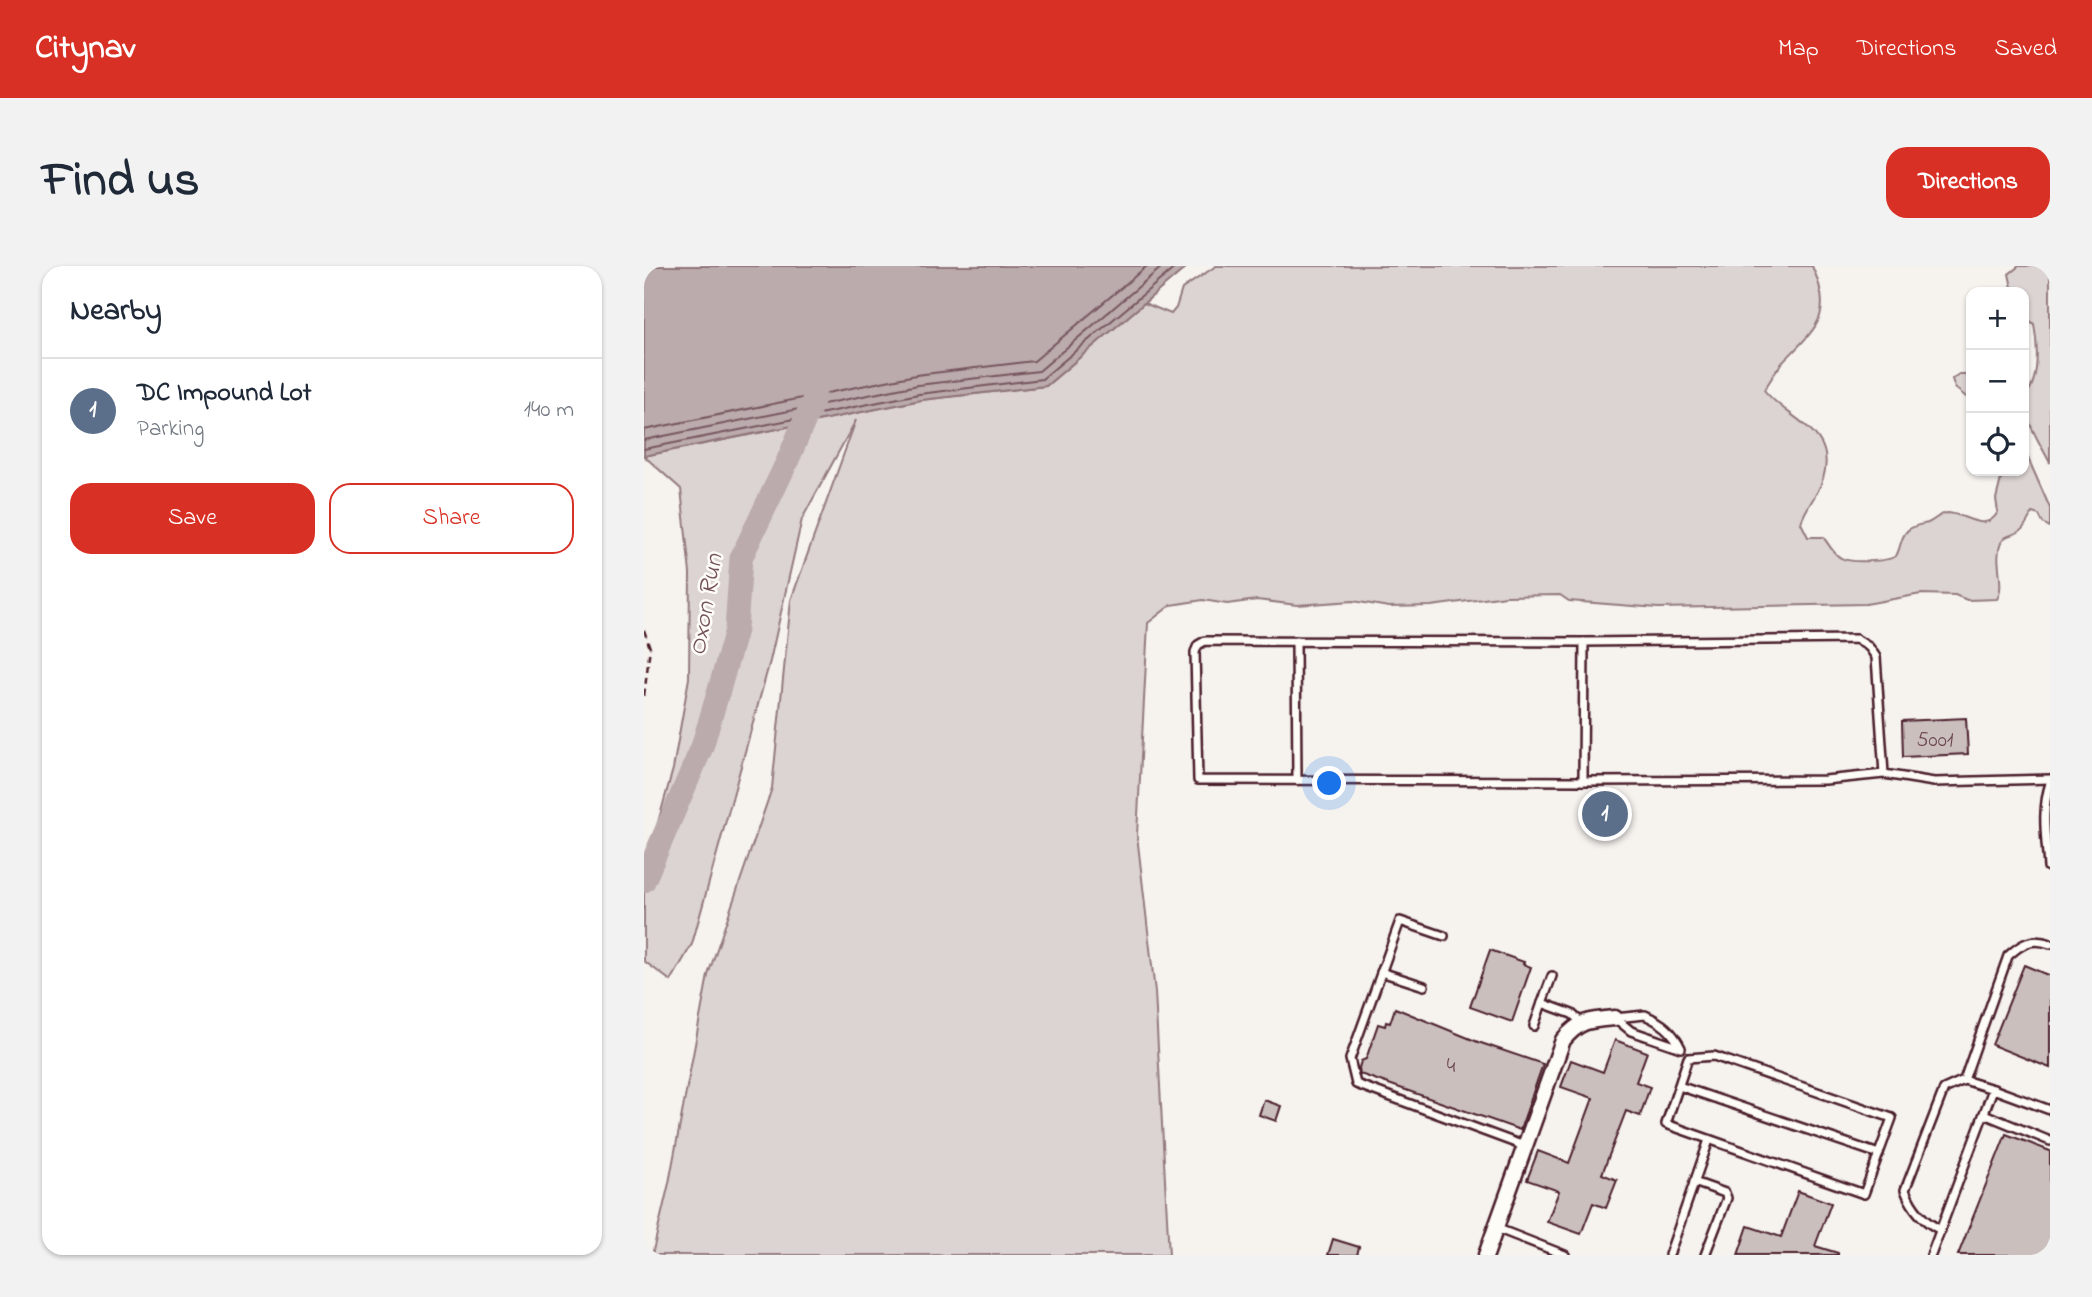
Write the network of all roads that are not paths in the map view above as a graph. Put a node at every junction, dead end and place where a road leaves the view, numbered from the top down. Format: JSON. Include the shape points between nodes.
{"nodes":[{"id":1,"x":1296,"y":641,"type":"junction"},
{"id":2,"x":1584,"y":642,"type":"junction"},
{"id":3,"x":1884,"y":774,"type":"junction"},
{"id":4,"x":1297,"y":780,"type":"junction"},
{"id":5,"x":1583,"y":781,"type":"junction"},
{"id":6,"x":2050,"y":781,"type":"edge"},
{"id":7,"x":2050,"y":866,"type":"edge"},
{"id":8,"x":1444,"y":936,"type":"dead end"},
{"id":9,"x":2050,"y":944,"type":"edge"},
{"id":10,"x":1381,"y":972,"type":"junction"},
{"id":11,"x":1552,"y":976,"type":"dead end"},
{"id":12,"x":1424,"y":986,"type":"dead end"},
{"id":13,"x":1542,"y":1003,"type":"junction"},
{"id":14,"x":1615,"y":1018,"type":"junction"},
{"id":15,"x":1582,"y":1023,"type":"junction"},
{"id":16,"x":1534,"y":1026,"type":"dead end"},
{"id":17,"x":1681,"y":1048,"type":"junction"},
{"id":18,"x":1688,"y":1058,"type":"junction"},
{"id":19,"x":1964,"y":1080,"type":"junction"},
{"id":20,"x":1679,"y":1086,"type":"junction"},
{"id":21,"x":1993,"y":1089,"type":"junction"},
{"id":22,"x":2050,"y":1110,"type":"edge"},
{"id":23,"x":1984,"y":1114,"type":"junction"},
{"id":24,"x":1709,"y":1140,"type":"junction"},
{"id":25,"x":2050,"y":1140,"type":"edge"},
{"id":26,"x":1525,"y":1147,"type":"junction"},
{"id":27,"x":1879,"y":1154,"type":"junction"},
{"id":28,"x":1695,"y":1182,"type":"junction"},
{"id":29,"x":1496,"y":1228,"type":"junction"},
{"id":30,"x":1941,"y":1230,"type":"junction"},
{"id":31,"x":1486,"y":1255,"type":"edge"},
{"id":32,"x":1565,"y":1255,"type":"edge"},
{"id":33,"x":1669,"y":1255,"type":"edge"},
{"id":34,"x":1705,"y":1255,"type":"edge"},
{"id":35,"x":1931,"y":1255,"type":"edge"}],
"edges":[{"from":1,"to":2,"type":"lane"},
{"from":1,"to":4,"type":"lane"},
{"from":1,"to":4,"type":"lane","via":[[1205,641],[1195,652],[1198,780]]},
{"from":2,"to":3,"type":"lane","via":[[1856,639],[1876,657]]},
{"from":2,"to":5,"type":"lane"},
{"from":3,"to":5,"type":"lane","via":[[1825,780]]},
{"from":3,"to":6,"type":"lane","via":[[1934,782]]},
{"from":4,"to":5,"type":"lane"},
{"from":6,"to":7,"type":"lane","via":[[2044,801]]},
{"from":8,"to":10,"type":"lane","via":[[1399,921]]},
{"from":9,"to":19,"type":"lane","via":[[2040,940],[2021,943],[2008,956]]},
{"from":10,"to":12,"type":"lane"},
{"from":10,"to":26,"type":"lane","via":[[1350,1059],[1356,1084]]},
{"from":11,"to":13,"type":"lane"},
{"from":13,"to":15,"type":"lane","via":[[1572,1014]]},
{"from":13,"to":16,"type":"lane"},
{"from":14,"to":15,"type":"street"},
{"from":14,"to":17,"type":"lane","via":[[1631,1031]]},
{"from":14,"to":17,"type":"lane","via":[[1644,1015],[1664,1024]]},
{"from":15,"to":26,"type":"street","via":[[1563,1040]]},
{"from":17,"to":18,"type":"lane"},
{"from":18,"to":20,"type":"lane"},
{"from":18,"to":27,"type":"lane","via":[[1714,1056],[1892,1118]]},
{"from":19,"to":21,"type":"lane"},
{"from":19,"to":30,"type":"lane","via":[[1944,1089],[1905,1190],[1912,1207]]},
{"from":20,"to":24,"type":"lane","via":[[1666,1124]]},
{"from":20,"to":27,"type":"lane"},
{"from":21,"to":22,"type":"lane"},
{"from":21,"to":23,"type":"lane"},
{"from":23,"to":25,"type":"lane"},
{"from":23,"to":30,"type":"lane"},
{"from":24,"to":27,"type":"lane","via":[[1864,1194]]},
{"from":24,"to":28,"type":"lane"},
{"from":26,"to":29,"type":"street"},
{"from":28,"to":33,"type":"lane"},
{"from":28,"to":34,"type":"lane","via":[[1725,1193],[1727,1198]]},
{"from":29,"to":31,"type":"street"},
{"from":29,"to":32,"type":"lane"},
{"from":30,"to":35,"type":"lane"}]}
